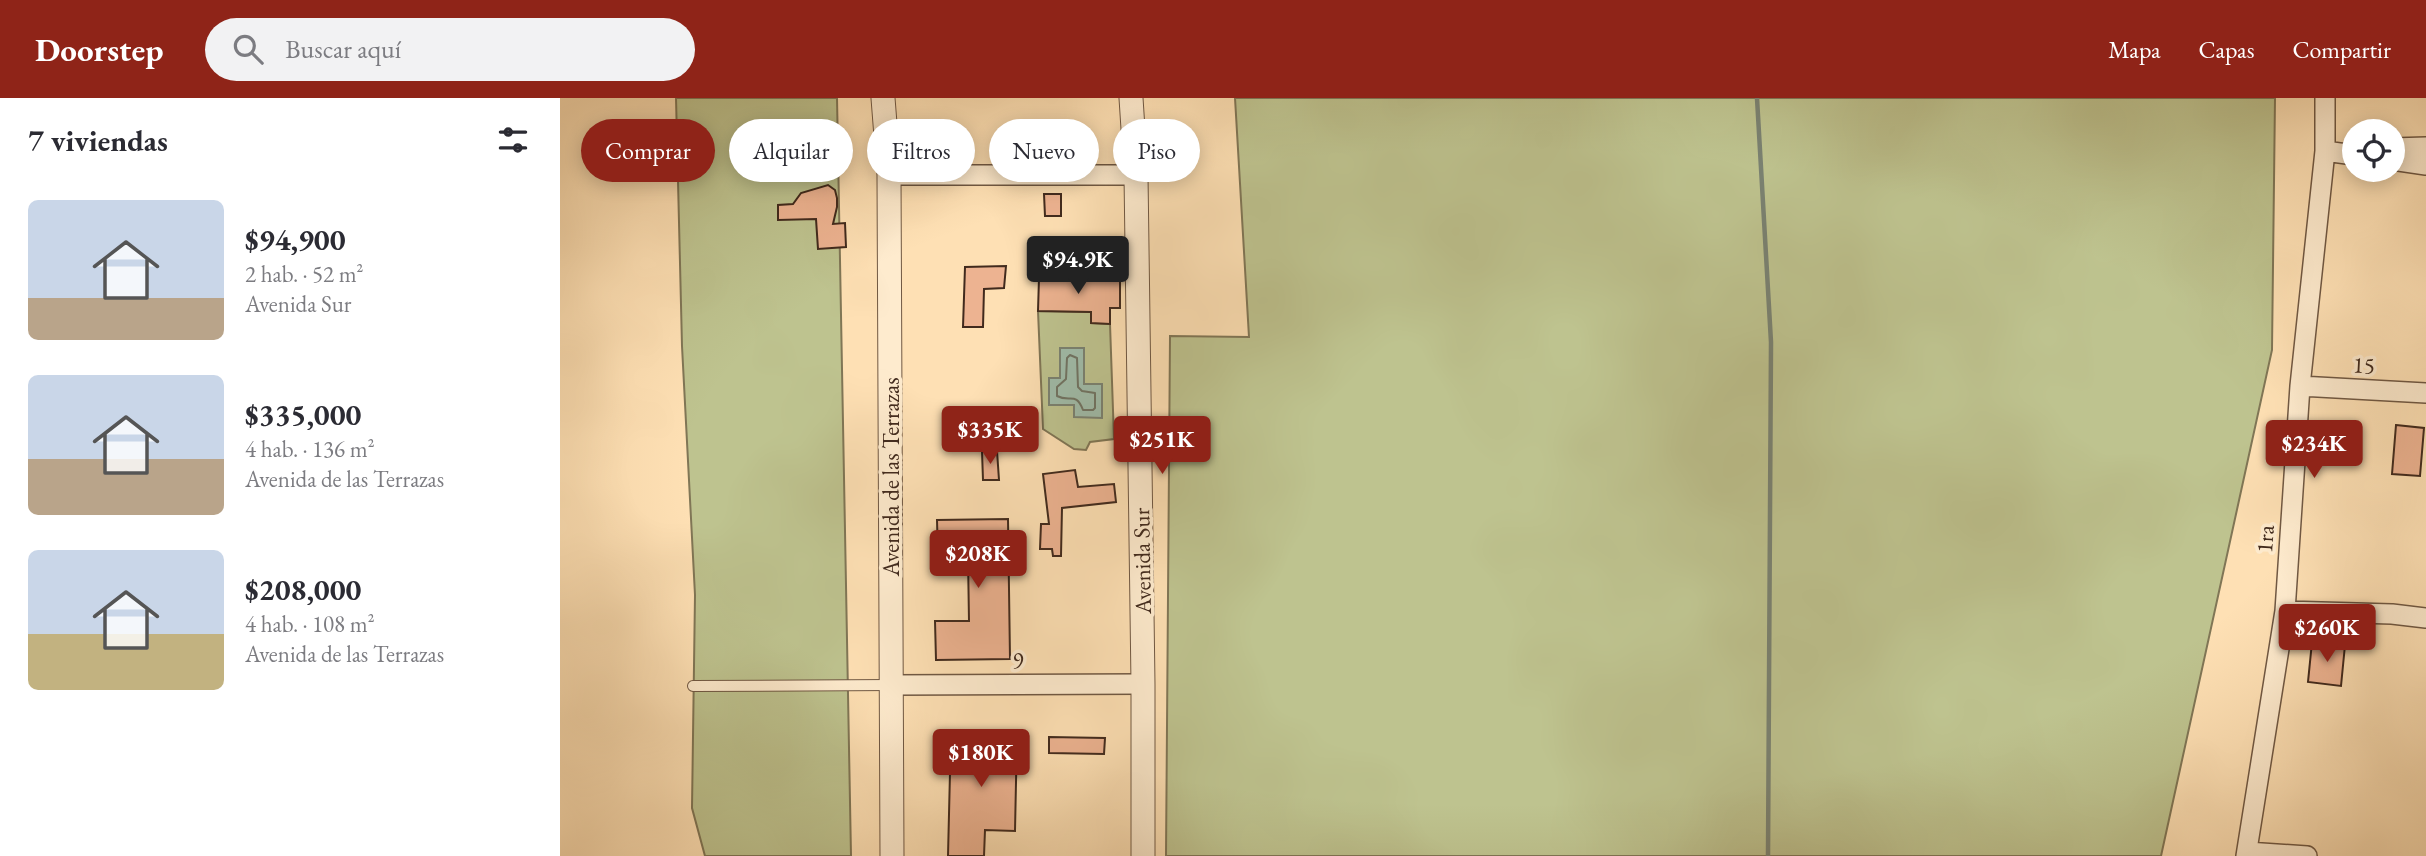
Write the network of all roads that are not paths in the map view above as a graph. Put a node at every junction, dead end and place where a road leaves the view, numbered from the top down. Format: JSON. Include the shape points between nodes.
{"nodes":[{"id":1,"x":883,"y":98,"type":"edge"},
{"id":2,"x":1131,"y":98,"type":"edge"},
{"id":3,"x":2325,"y":98,"type":"edge"},
{"id":4,"x":885,"y":119,"type":"edge"},
{"id":5,"x":1132,"y":119,"type":"edge"},
{"id":6,"x":2426,"y":146,"type":"edge"},
{"id":7,"x":2405,"y":147,"type":"edge"},
{"id":8,"x":2342,"y":150,"type":"edge"},
{"id":9,"x":2325,"y":151,"type":"junction"},
{"id":10,"x":2342,"y":153,"type":"edge"},
{"id":11,"x":2405,"y":162,"type":"edge"},
{"id":12,"x":2426,"y":165,"type":"edge"},
{"id":13,"x":975,"y":174,"type":"edge"},
{"id":14,"x":1113,"y":175,"type":"edge"},
{"id":15,"x":889,"y":182,"type":"edge"},
{"id":16,"x":1136,"y":182,"type":"edge"},
{"id":17,"x":2300,"y":386,"type":"junction"},
{"id":18,"x":2426,"y":393,"type":"edge"},
{"id":19,"x":2285,"y":611,"type":"junction"},
{"id":20,"x":2426,"y":618,"type":"edge"},
{"id":21,"x":1143,"y":684,"type":"junction"},
{"id":22,"x":892,"y":685,"type":"junction"},
{"id":23,"x":693,"y":686,"type":"dead end"},
{"id":24,"x":2246,"y":854,"type":"edge"},
{"id":25,"x":892,"y":856,"type":"edge"},
{"id":26,"x":1143,"y":856,"type":"edge"},
{"id":27,"x":2308,"y":856,"type":"edge"}],
"edges":[{"from":1,"to":4,"type":"street","name":"Avenida de las Terrazas"},
{"from":2,"to":5,"type":"street","name":"Avenida Sur"},
{"from":3,"to":9,"type":"street","name":"1ra"},
{"from":6,"to":7,"type":"street"},
{"from":8,"to":9,"type":"street"},
{"from":9,"to":10,"type":"street"},
{"from":9,"to":17,"type":"street","name":"1ra"},
{"from":11,"to":12,"type":"street"},
{"from":13,"to":14,"type":"street"},
{"from":15,"to":22,"type":"street","name":"Avenida de las Terrazas"},
{"from":16,"to":21,"type":"street","name":"Avenida Sur"},
{"from":17,"to":18,"type":"street","name":"15"},
{"from":17,"to":19,"type":"street","name":"1ra"},
{"from":19,"to":20,"type":"street"},
{"from":19,"to":24,"type":"street","name":"1ra"},
{"from":21,"to":22,"type":"street","name":"9"},
{"from":21,"to":26,"type":"street","name":"Avenida Sur"},
{"from":22,"to":23,"type":"lane"},
{"from":22,"to":25,"type":"street","name":"Avenida de las Terrazas"},
{"from":24,"to":27,"type":"street"}]}
